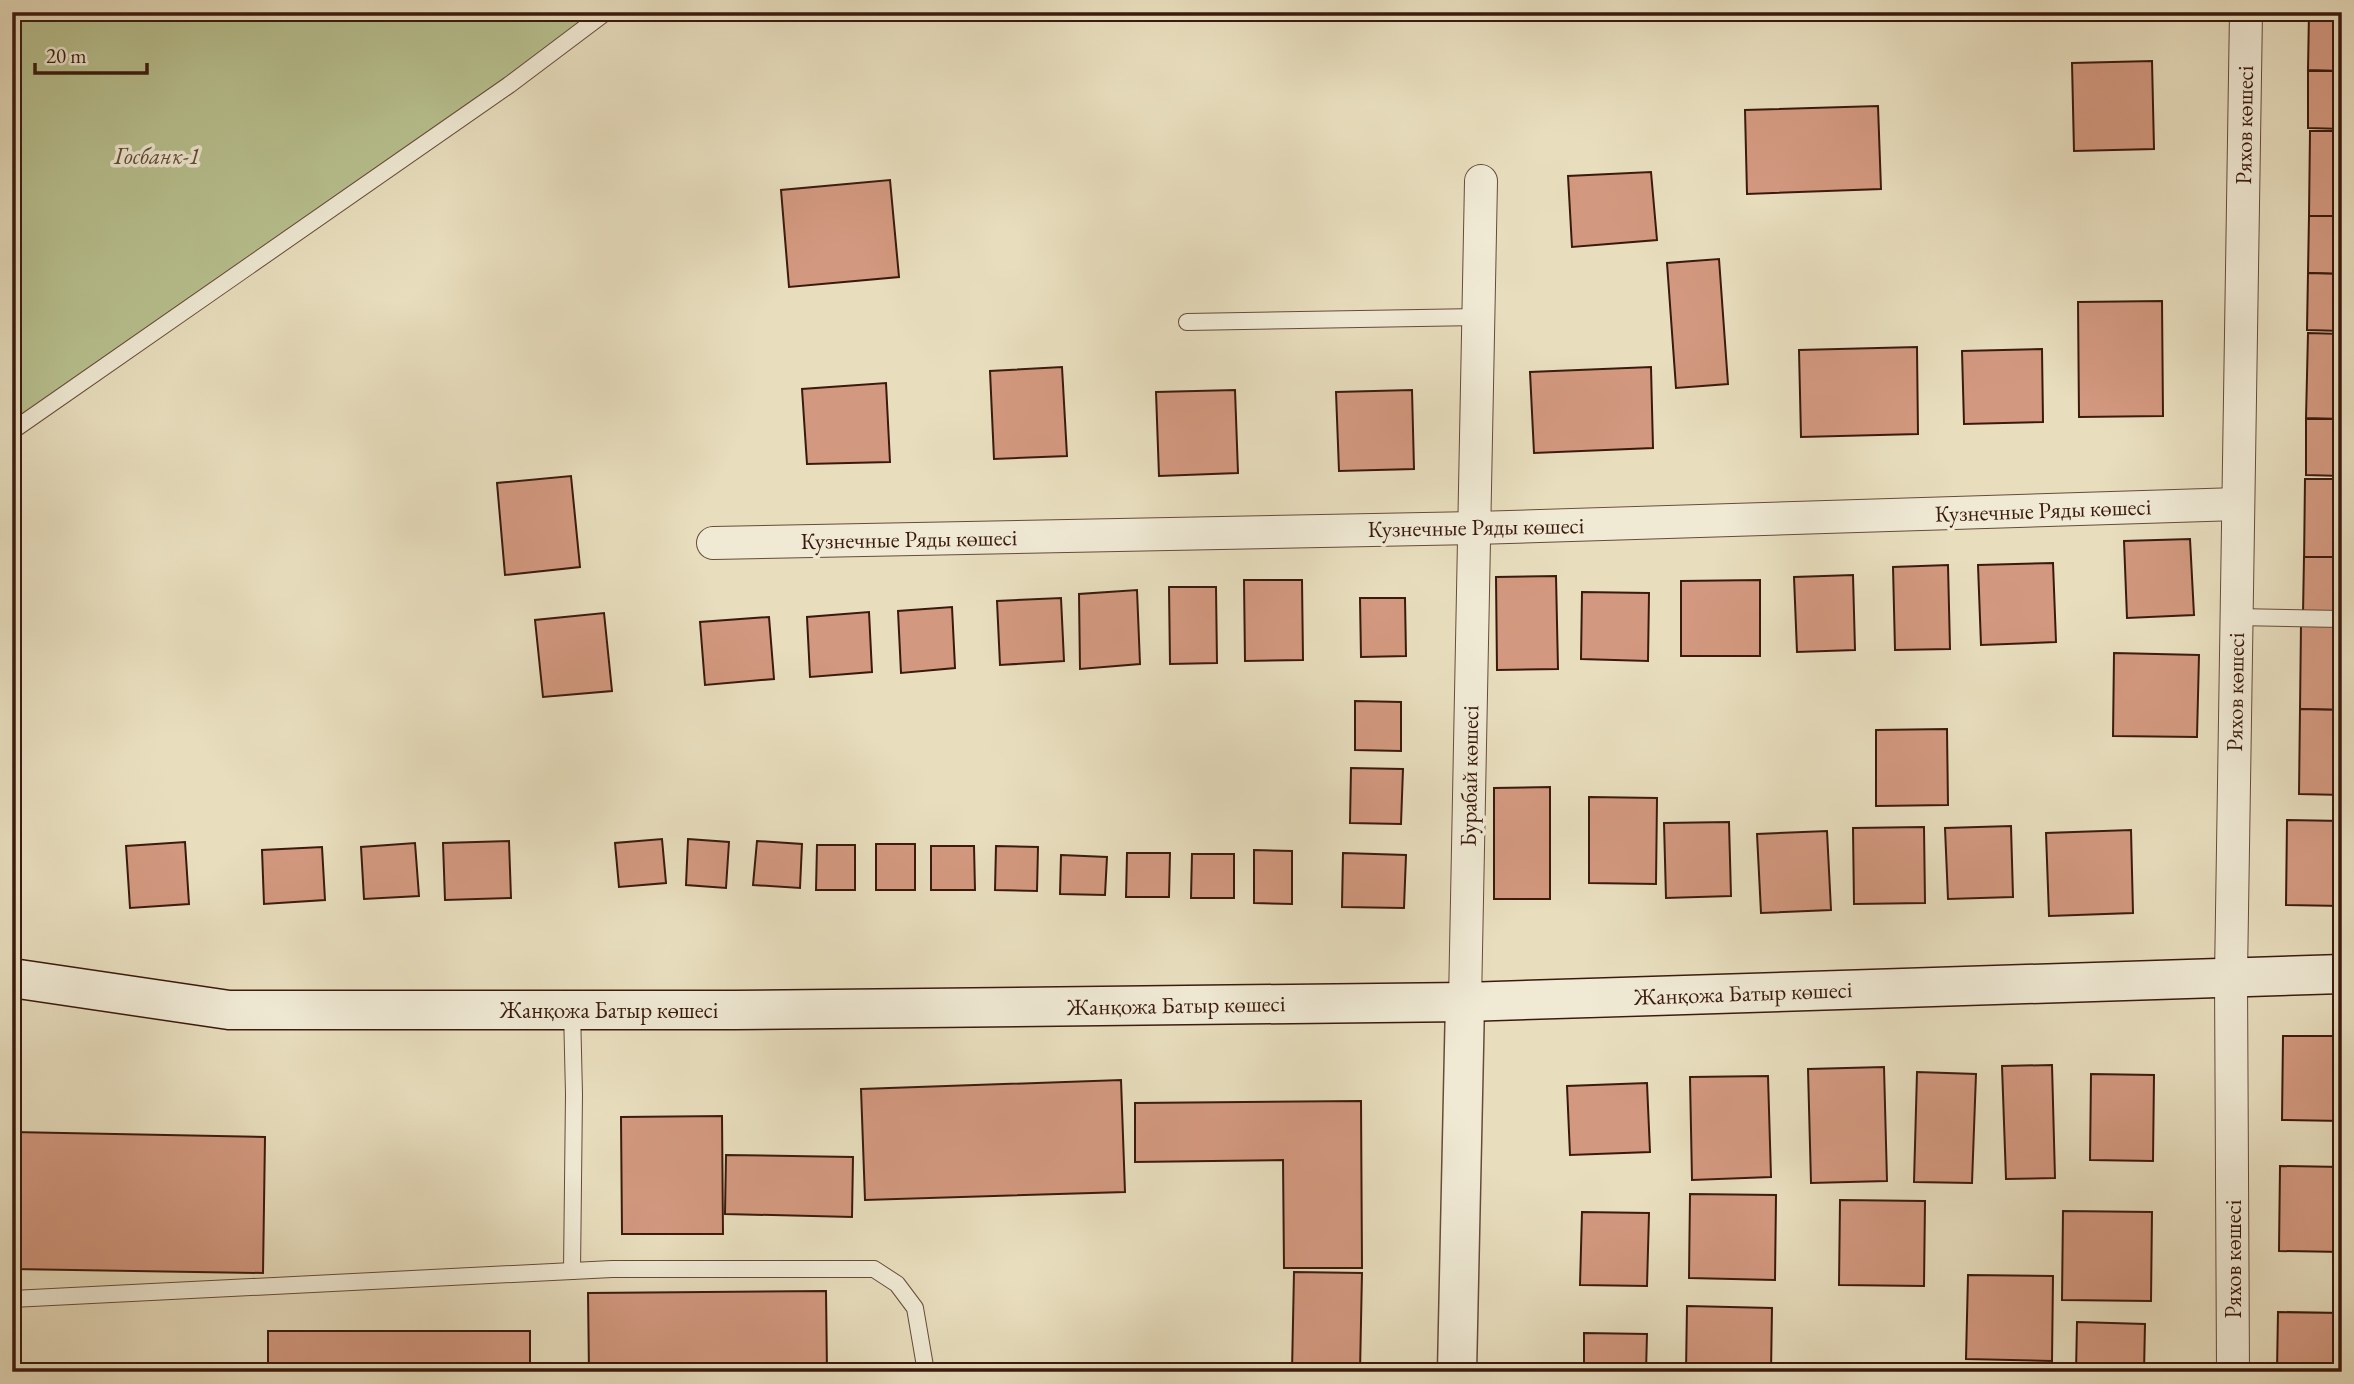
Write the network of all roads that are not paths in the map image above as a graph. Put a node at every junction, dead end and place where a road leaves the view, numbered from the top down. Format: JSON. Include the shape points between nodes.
{"nodes":[{"id":1,"x":606,"y":12,"type":"edge"},
{"id":2,"x":2246,"y":12,"type":"edge"},
{"id":3,"x":1481,"y":181,"type":"dead end"},
{"id":4,"x":1479,"y":317,"type":"junction"},
{"id":5,"x":1187,"y":323,"type":"dead end"},
{"id":6,"x":12,"y":431,"type":"edge"},
{"id":7,"x":2238,"y":504,"type":"junction"},
{"id":8,"x":1475,"y":528,"type":"junction"},
{"id":9,"x":713,"y":543,"type":"dead end"},
{"id":10,"x":2236,"y":617,"type":"junction"},
{"id":11,"x":2342,"y":619,"type":"edge"},
{"id":12,"x":2342,"y":974,"type":"edge"},
{"id":13,"x":2231,"y":976,"type":"junction"},
{"id":14,"x":12,"y":978,"type":"edge"},
{"id":15,"x":1465,"y":1002,"type":"junction"},
{"id":16,"x":572,"y":1010,"type":"junction"},
{"id":17,"x":572,"y":1271,"type":"junction"},
{"id":18,"x":12,"y":1299,"type":"edge"},
{"id":19,"x":926,"y":1372,"type":"edge"},
{"id":20,"x":1457,"y":1372,"type":"edge"},
{"id":21,"x":2233,"y":1372,"type":"edge"}],
"edges":[{"from":1,"to":6,"type":"lane","via":[[509,85]]},
{"from":2,"to":7,"type":"street","name":"Ряхов көшесі"},
{"from":3,"to":4,"type":"street","name":"Бурабай көшесі"},
{"from":4,"to":5,"type":"lane"},
{"from":4,"to":8,"type":"street","name":"Бурабай көшесі"},
{"from":7,"to":8,"type":"street","name":"Кузнечные Ряды көшесі"},
{"from":7,"to":10,"type":"street","name":"Ряхов көшесі"},
{"from":8,"to":9,"type":"street","name":"Кузнечные Ряды көшесі"},
{"from":8,"to":15,"type":"street","name":"Бурабай көшесі"},
{"from":10,"to":11,"type":"lane"},
{"from":10,"to":13,"type":"street","name":"Ряхов көшесі"},
{"from":12,"to":13,"type":"main road","name":"Жанқожа Батыр көшесі"},
{"from":13,"to":15,"type":"main road","name":"Жанқожа Батыр көшесі"},
{"from":13,"to":21,"type":"street","name":"Ряхов көшесі"},
{"from":14,"to":16,"type":"main road","name":"Жанқожа Батыр көшесі","via":[[229,1010]]},
{"from":15,"to":16,"type":"main road","name":"Жанқожа Батыр көшесі"},
{"from":15,"to":20,"type":"main road","name":"Бурабай көшесі"},
{"from":16,"to":17,"type":"lane"},
{"from":17,"to":18,"type":"lane"},
{"from":17,"to":19,"type":"lane","via":[[874,1269],[897,1284],[915,1308]]}]}
